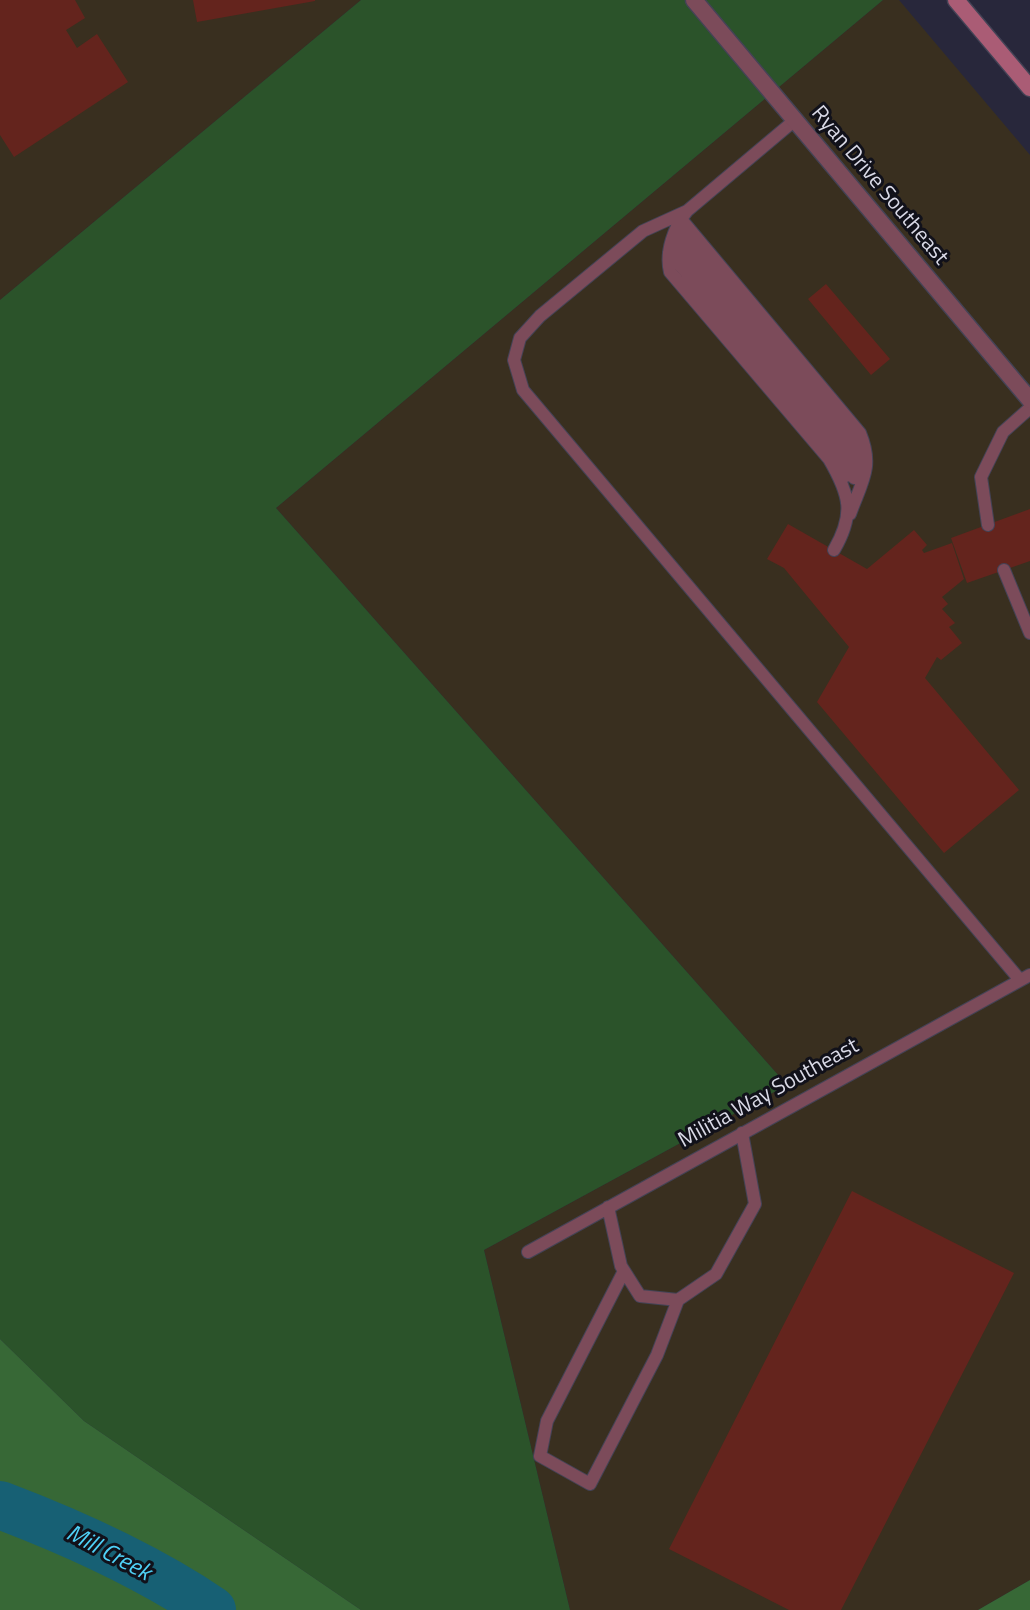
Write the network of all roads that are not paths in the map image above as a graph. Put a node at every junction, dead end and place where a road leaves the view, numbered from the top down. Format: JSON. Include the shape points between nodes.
{"nodes":[{"id":1,"x":694,"y":0,"type":"edge"},
{"id":2,"x":956,"y":0,"type":"edge"},
{"id":3,"x":1030,"y":88,"type":"edge"},
{"id":4,"x":795,"y":120,"type":"junction"},
{"id":5,"x":677,"y":230,"type":"junction"},
{"id":6,"x":1030,"y":400,"type":"edge"},
{"id":7,"x":1030,"y":408,"type":"edge"},
{"id":8,"x":849,"y":515,"type":"junction"},
{"id":9,"x":988,"y":525,"type":"dead end"},
{"id":10,"x":834,"y":550,"type":"dead end"},
{"id":11,"x":1004,"y":570,"type":"dead end"},
{"id":12,"x":1030,"y":633,"type":"edge"},
{"id":13,"x":1025,"y":978,"type":"edge"},
{"id":14,"x":742,"y":1133,"type":"junction"},
{"id":15,"x":608,"y":1207,"type":"junction"},
{"id":16,"x":528,"y":1252,"type":"dead end"},
{"id":17,"x":624,"y":1271,"type":"junction"},
{"id":18,"x":678,"y":1300,"type":"junction"}],
"edges":[{"from":1,"to":4,"type":"street","name":"Ryan Drive Southeast"},
{"from":2,"to":3,"type":"main road"},
{"from":4,"to":5,"type":"lane"},
{"from":4,"to":6,"type":"street","name":"Ryan Drive Southeast"},
{"from":5,"to":8,"type":"lane","via":[[837,452],[844,467]]},
{"from":5,"to":8,"type":"lane","via":[[852,440],[860,476]]},
{"from":5,"to":13,"type":"lane","via":[[643,231],[540,316],[520,338],[514,360],[523,390]]},
{"from":7,"to":9,"type":"lane","via":[[1003,432],[981,477]]},
{"from":8,"to":10,"type":"lane"},
{"from":11,"to":12,"type":"lane"},
{"from":13,"to":14,"type":"lane","name":"Militia Way Southeast"},
{"from":14,"to":15,"type":"lane","name":"Militia Way Southeast"},
{"from":14,"to":18,"type":"lane","via":[[755,1204],[716,1274]]},
{"from":15,"to":16,"type":"lane","name":"Militia Way Southeast"},
{"from":15,"to":17,"type":"lane"},
{"from":17,"to":18,"type":"lane","via":[[640,1296]]},
{"from":17,"to":18,"type":"lane","via":[[547,1421],[540,1456],[590,1484],[657,1355]]}]}
